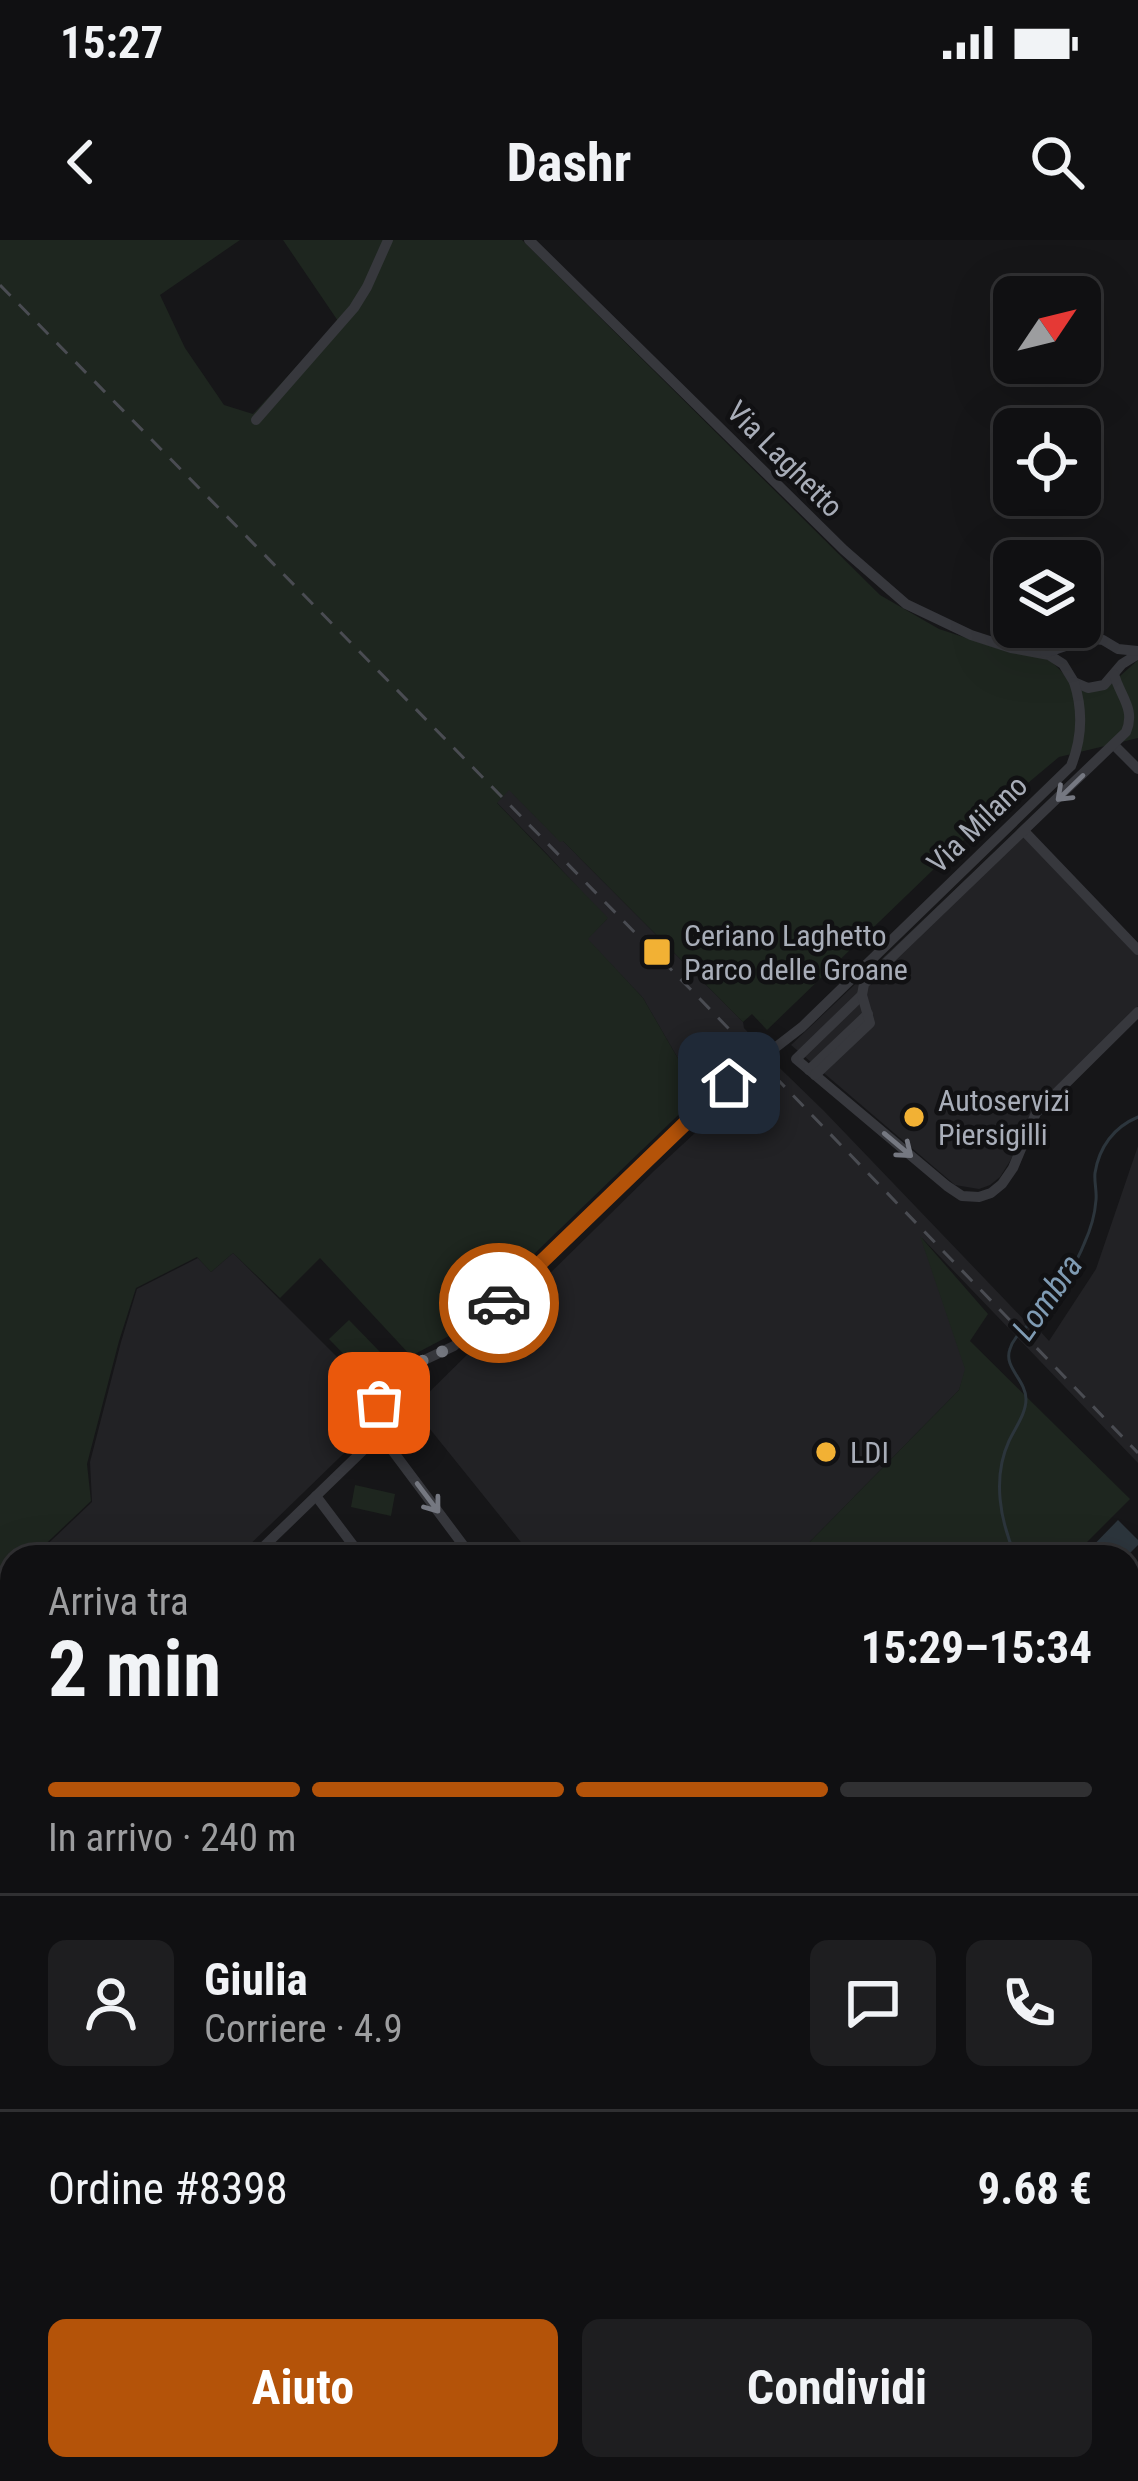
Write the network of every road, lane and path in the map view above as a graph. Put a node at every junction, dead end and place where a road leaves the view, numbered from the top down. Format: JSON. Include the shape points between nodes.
{"nodes":[{"id":1,"x":388,"y":240,"type":"edge"},
{"id":2,"x":529,"y":240,"type":"edge"},
{"id":3,"x":256,"y":420,"type":"dead end"},
{"id":4,"x":1101,"y":642,"type":"edge"},
{"id":5,"x":1108,"y":645,"type":"junction"},
{"id":6,"x":1060,"y":648,"type":"edge"},
{"id":7,"x":1073,"y":648,"type":"edge"},
{"id":8,"x":1138,"y":652,"type":"edge"},
{"id":9,"x":1045,"y":653,"type":"junction"},
{"id":10,"x":1114,"y":673,"type":"junction"},
{"id":11,"x":1071,"y":678,"type":"junction"},
{"id":12,"x":1097,"y":687,"type":"junction"},
{"id":13,"x":1124,"y":697,"type":"junction"},
{"id":14,"x":1080,"y":714,"type":"junction"},
{"id":15,"x":1114,"y":745,"type":"junction"},
{"id":16,"x":1138,"y":769,"type":"edge"},
{"id":17,"x":1024,"y":831,"type":"junction"},
{"id":18,"x":1138,"y":950,"type":"edge"},
{"id":19,"x":862,"y":995,"type":"junction"},
{"id":20,"x":1138,"y":1012,"type":"edge"},
{"id":21,"x":771,"y":1051,"type":"tunnel mouth"},
{"id":22,"x":812,"y":1072,"type":"junction"},
{"id":23,"x":729,"y":1083,"type":"tunnel mouth"},
{"id":24,"x":390,"y":1392,"type":"junction"},
{"id":25,"x":383,"y":1436,"type":"junction"},
{"id":26,"x":316,"y":1496,"type":"junction"},
{"id":27,"x":266,"y":1545,"type":"edge"},
{"id":28,"x":353,"y":1545,"type":"edge"},
{"id":29,"x":463,"y":1545,"type":"edge"}],
"edges":[{"from":1,"to":3,"type":"street","via":[[355,308]]},
{"from":2,"to":9,"type":"street","name":"Via Laghetto","via":[[906,604],[985,640]]},
{"from":4,"to":5,"type":"street"},
{"from":5,"to":8,"type":"street"},
{"from":5,"to":10,"type":"street"},
{"from":6,"to":9,"type":"street"},
{"from":7,"to":11,"type":"street","via":[[1066,658]]},
{"from":8,"to":10,"type":"street"},
{"from":9,"to":11,"type":"street"},
{"from":10,"to":12,"type":"street"},
{"from":10,"to":13,"type":"street"},
{"from":11,"to":12,"type":"street"},
{"from":11,"to":14,"type":"street","name":"Via Milano"},
{"from":12,"to":13,"type":"street"},
{"from":12,"to":14,"type":"street","name":"Via Milano"},
{"from":13,"to":15,"type":"street","via":[[1130,724]]},
{"from":14,"to":21,"type":"street","name":"Via Milano","via":[[1071,766]]},
{"from":15,"to":16,"type":"street"},
{"from":15,"to":17,"type":"street","one_way":true},
{"from":17,"to":18,"type":"street"},
{"from":17,"to":19,"type":"street","via":[[864,984]]},
{"from":19,"to":22,"type":"street","via":[[868,1014]]},
{"from":19,"to":22,"type":"street","via":[[796,1059]]},
{"from":22,"to":20,"type":"street","one_way":true,"via":[[947,1186],[979,1197],[1013,1168],[1036,1113]]},
{"from":23,"to":24,"type":"street","via":[[454,1346],[401,1371]]},
{"from":24,"to":25,"type":"street","via":[[379,1403]]},
{"from":24,"to":25,"type":"street","via":[[406,1408]]},
{"from":25,"to":26,"type":"street"},
{"from":25,"to":29,"type":"street","one_way":true},
{"from":26,"to":27,"type":"street"},
{"from":26,"to":28,"type":"street"}]}
